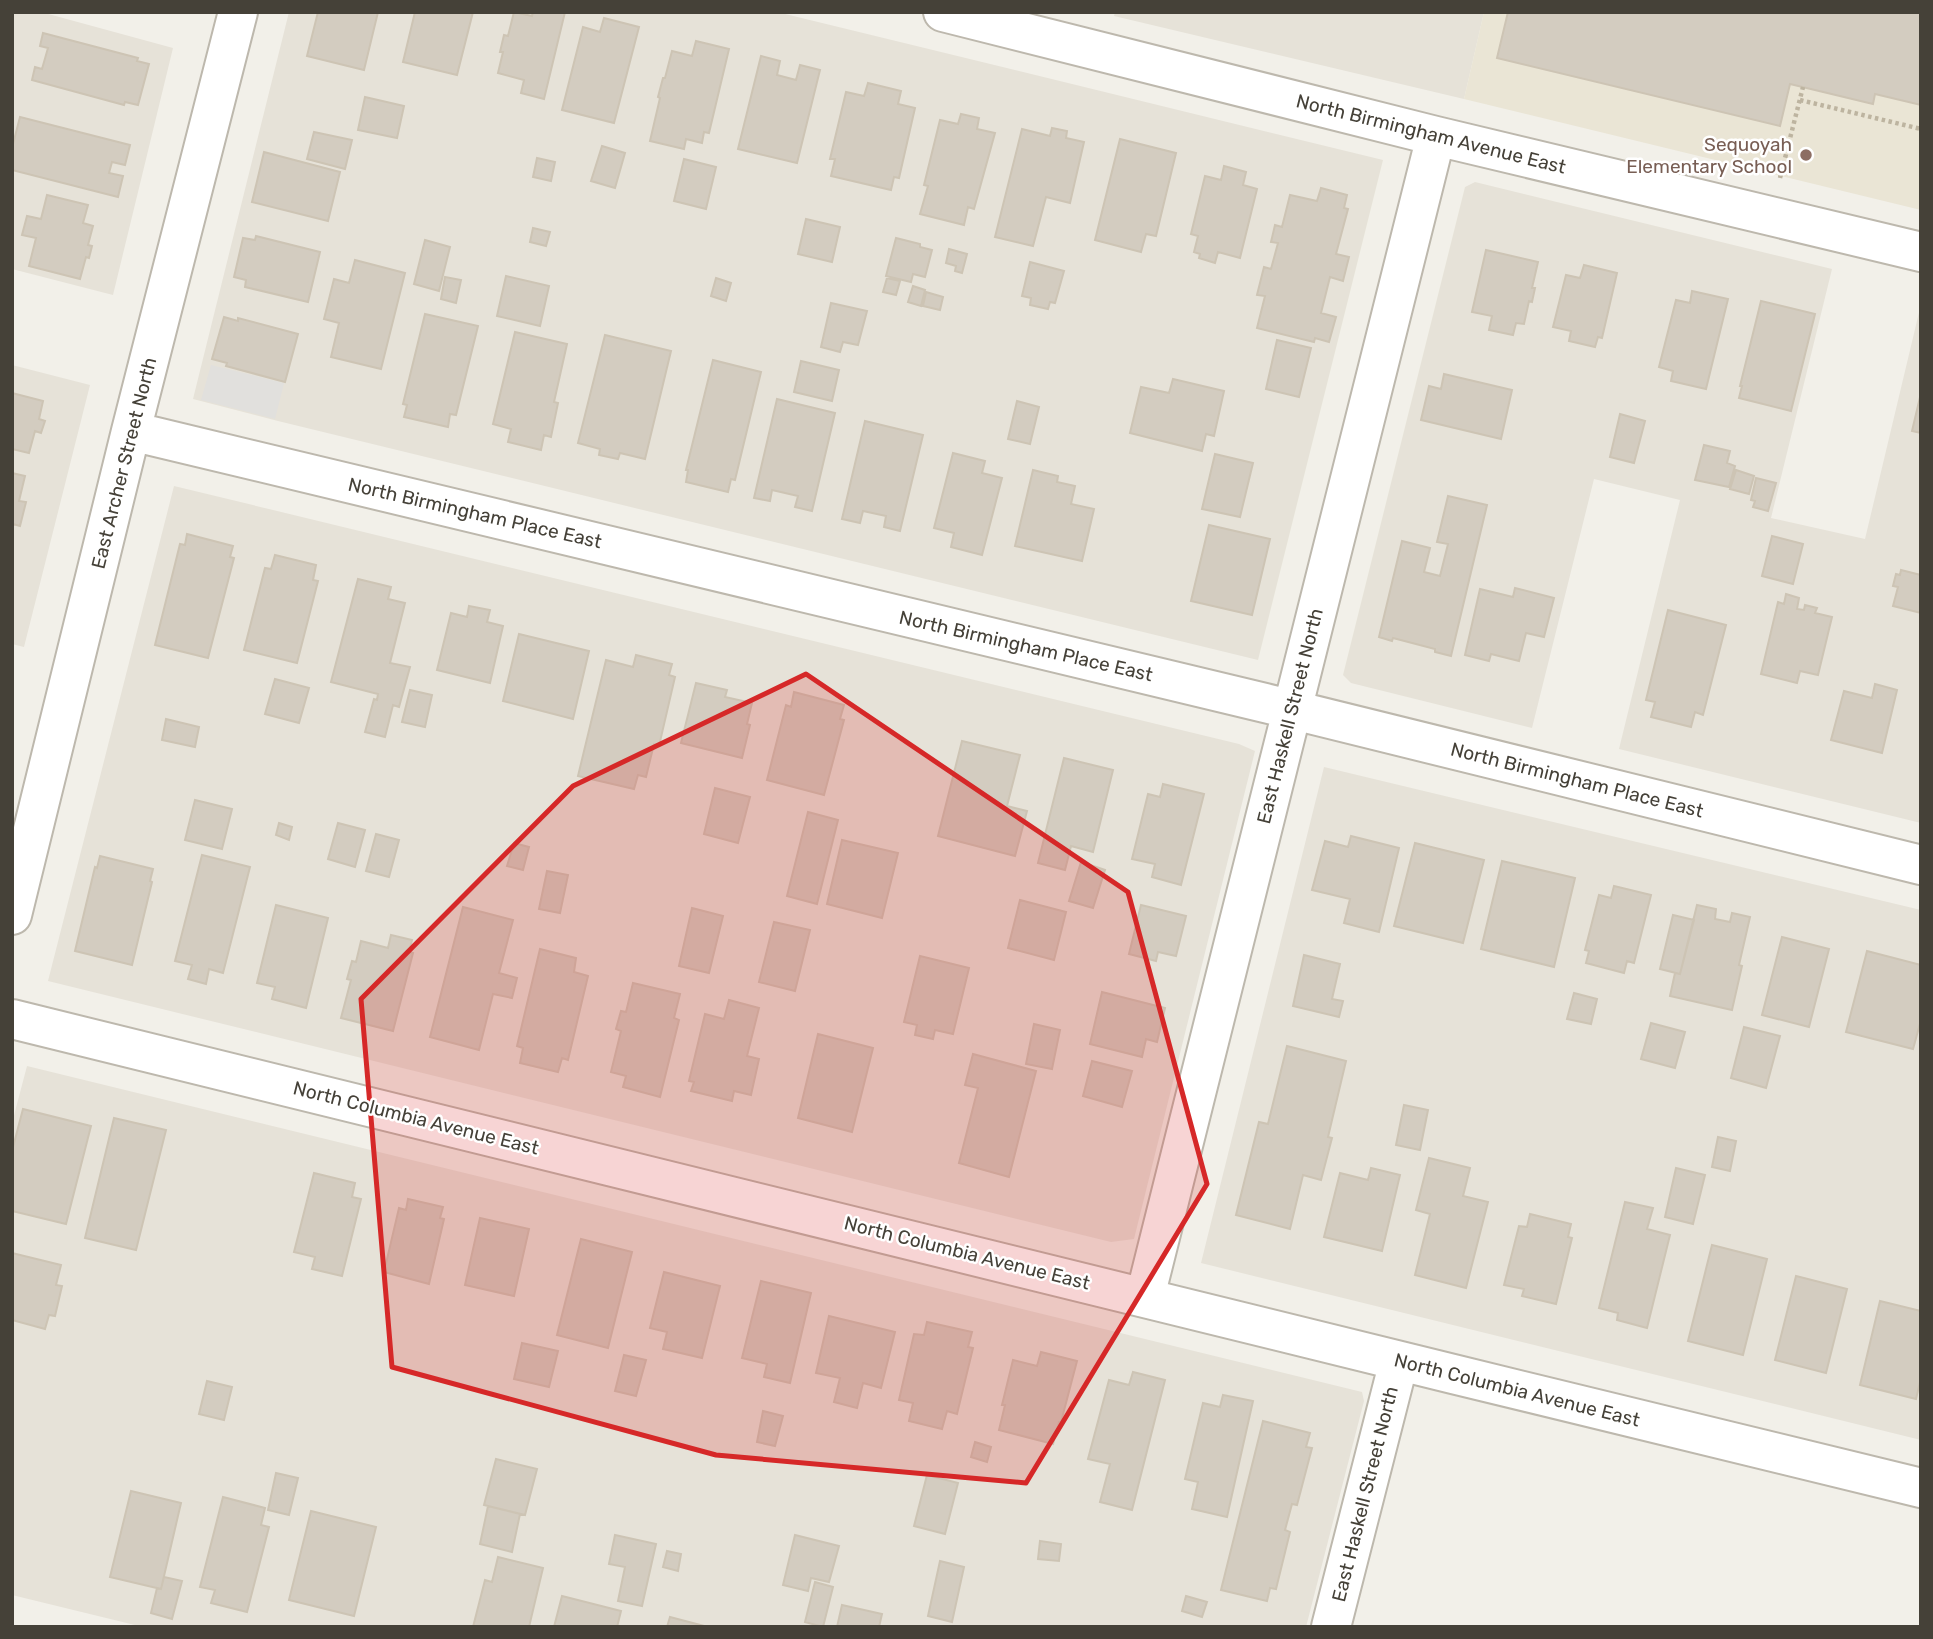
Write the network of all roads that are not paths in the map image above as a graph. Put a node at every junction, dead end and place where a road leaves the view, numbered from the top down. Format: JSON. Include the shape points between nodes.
{"nodes":[{"id":1,"x":238,"y":12,"type":"edge"},
{"id":2,"x":943,"y":12,"type":"edge"},
{"id":3,"x":1436,"y":136,"type":"junction"},
{"id":4,"x":1921,"y":253,"type":"edge"},
{"id":5,"x":131,"y":430,"type":"junction"},
{"id":6,"x":1292,"y":709,"type":"junction"},
{"id":7,"x":1921,"y":865,"type":"edge"},
{"id":8,"x":12,"y":915,"type":"edge"},
{"id":9,"x":12,"y":1019,"type":"edge"},
{"id":10,"x":1145,"y":1297,"type":"junction"},
{"id":11,"x":1399,"y":1361,"type":"junction"},
{"id":12,"x":1921,"y":1488,"type":"edge"},
{"id":13,"x":1331,"y":1627,"type":"edge"}],
"edges":[{"from":1,"to":5,"type":"street","name":"East Archer Street North"},
{"from":2,"to":3,"type":"street","name":"North Birmingham Avenue East"},
{"from":3,"to":4,"type":"street","name":"North Birmingham Avenue East"},
{"from":3,"to":6,"type":"street","name":"East Haskell Street North"},
{"from":5,"to":6,"type":"street","name":"North Birmingham Place East"},
{"from":5,"to":8,"type":"street","name":"East Archer Street North"},
{"from":6,"to":7,"type":"street","name":"North Birmingham Place East"},
{"from":6,"to":10,"type":"street","name":"East Haskell Street North"},
{"from":9,"to":10,"type":"street","name":"North Columbia Avenue East"},
{"from":10,"to":11,"type":"street","name":"North Columbia Avenue East"},
{"from":11,"to":12,"type":"street","name":"North Columbia Avenue East"},
{"from":11,"to":13,"type":"street","name":"East Haskell Street North"}]}
